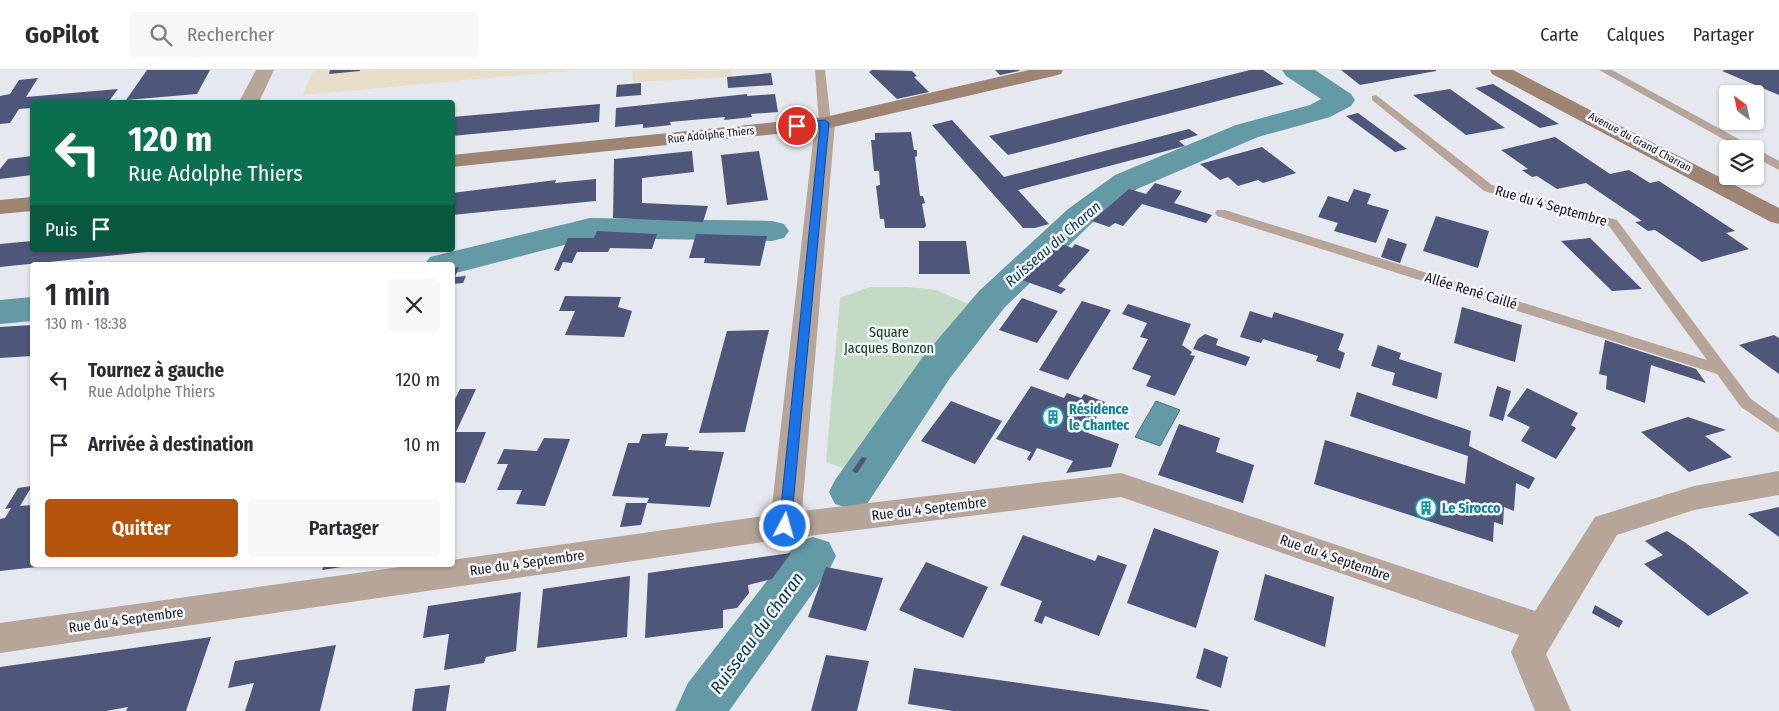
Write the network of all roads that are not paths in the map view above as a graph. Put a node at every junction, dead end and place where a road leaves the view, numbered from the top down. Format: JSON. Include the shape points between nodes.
{"nodes":[{"id":1,"x":265,"y":70,"type":"edge"},
{"id":2,"x":820,"y":70,"type":"edge"},
{"id":3,"x":1054,"y":70,"type":"edge"},
{"id":4,"x":1499,"y":70,"type":"edge"},
{"id":5,"x":1604,"y":70,"type":"edge"},
{"id":6,"x":1376,"y":98,"type":"dead end"},
{"id":7,"x":250,"y":100,"type":"edge"},
{"id":8,"x":825,"y":123,"type":"junction"},
{"id":9,"x":1733,"y":140,"type":"edge"},
{"id":10,"x":1764,"y":157,"type":"edge"},
{"id":11,"x":455,"y":161,"type":"edge"},
{"id":12,"x":1779,"y":166,"type":"edge"},
{"id":13,"x":30,"y":204,"type":"edge"},
{"id":14,"x":0,"y":207,"type":"edge"},
{"id":15,"x":1222,"y":213,"type":"dead end"},
{"id":16,"x":1779,"y":217,"type":"edge"},
{"id":17,"x":1722,"y":370,"type":"junction"},
{"id":18,"x":1779,"y":426,"type":"edge"},
{"id":19,"x":1779,"y":483,"type":"edge"},
{"id":20,"x":785,"y":526,"type":"junction"},
{"id":21,"x":1542,"y":628,"type":"junction"},
{"id":22,"x":0,"y":638,"type":"edge"},
{"id":23,"x":1553,"y":711,"type":"edge"}],
"edges":[{"from":1,"to":7,"type":"street"},
{"from":2,"to":8,"type":"lane"},
{"from":3,"to":8,"type":"street","name":"Rue Adolphe Thiers"},
{"from":4,"to":16,"type":"street","name":"Avenue du Grand Charran"},
{"from":5,"to":9,"type":"lane"},
{"from":6,"to":17,"type":"lane","name":"Rue du 4 Septembre","via":[[1488,188],[1613,224]]},
{"from":8,"to":11,"type":"street","name":"Rue Adolphe Thiers"},
{"from":8,"to":20,"type":"street"},
{"from":10,"to":12,"type":"lane"},
{"from":13,"to":14,"type":"street"},
{"from":15,"to":17,"type":"lane","name":"Allée René Caillé"},
{"from":17,"to":18,"type":"lane","name":"Rue du 4 Septembre","via":[[1746,403]]},
{"from":19,"to":21,"type":"street","via":[[1694,498],[1606,526]]},
{"from":20,"to":21,"type":"street","name":"Rue du 4 Septembre","via":[[1121,485]]},
{"from":20,"to":22,"type":"street","name":"Rue du 4 Septembre"},
{"from":21,"to":23,"type":"street","via":[[1528,652]]}]}
